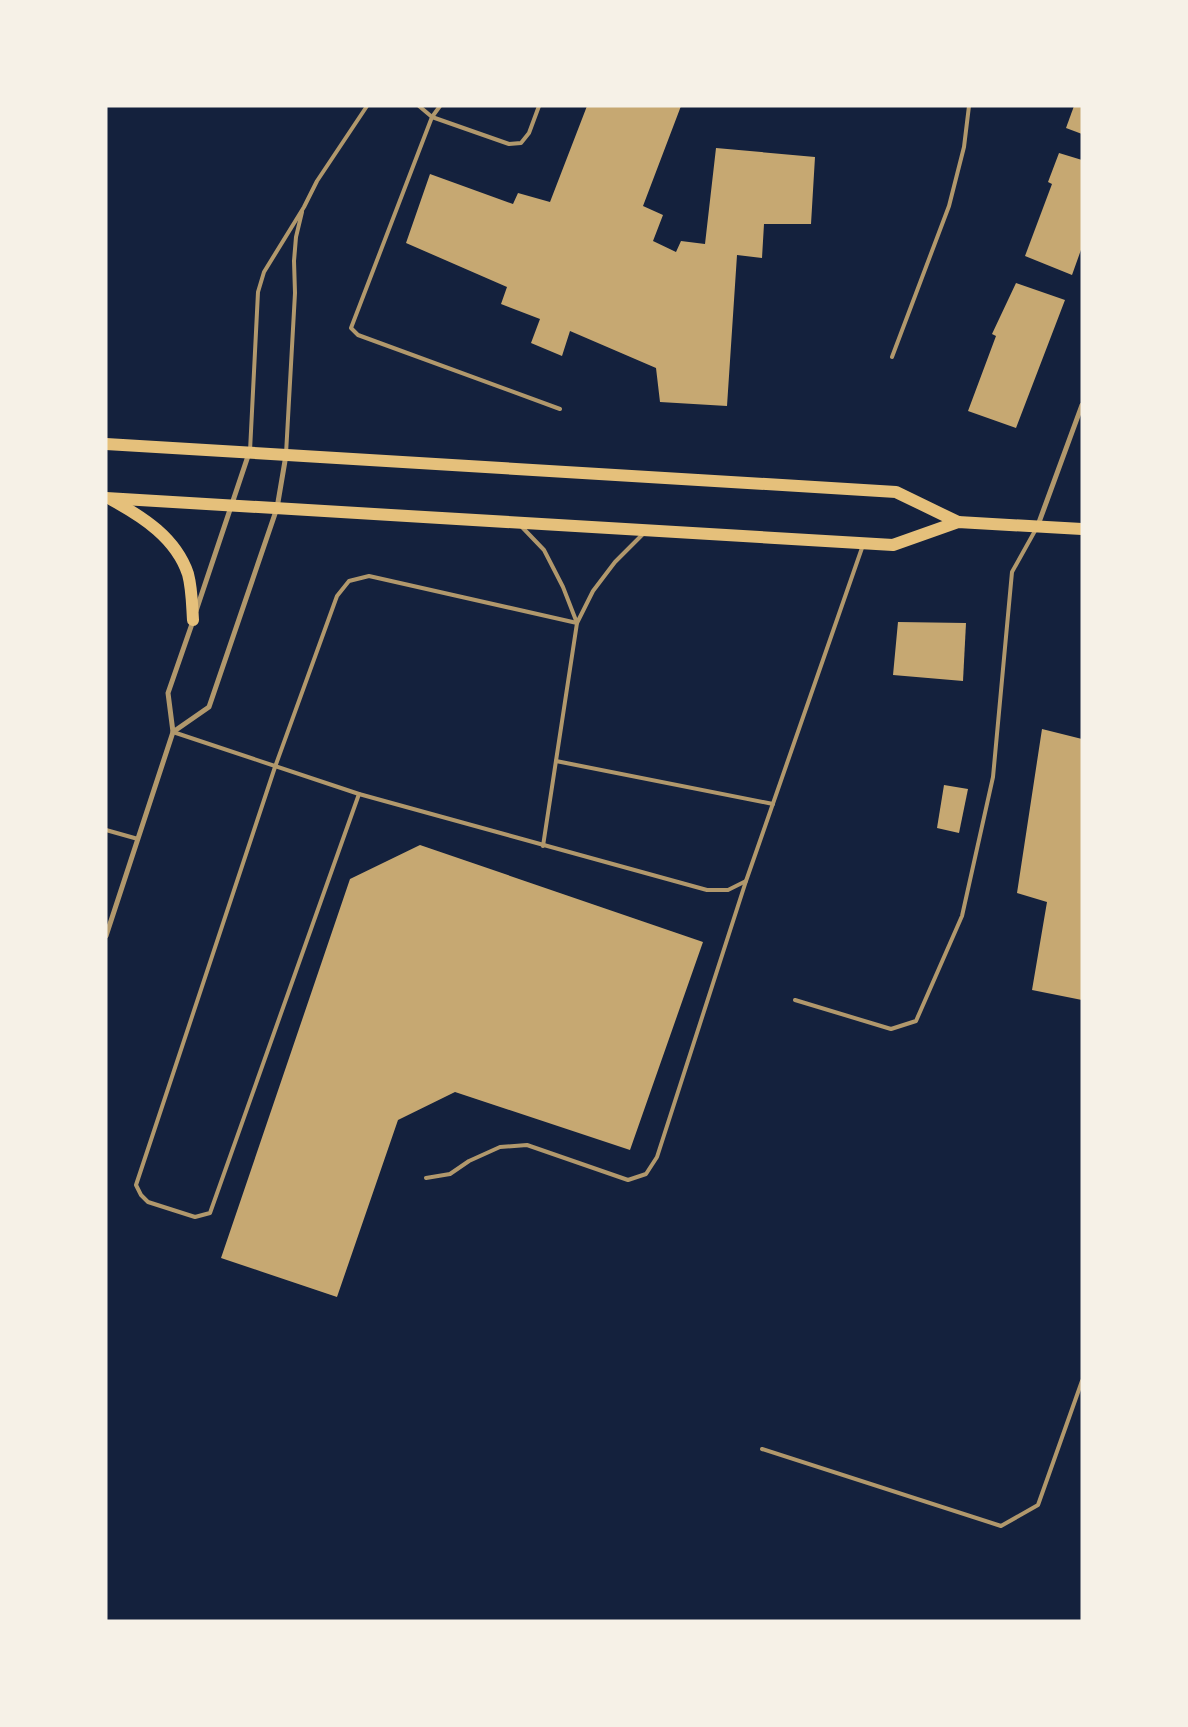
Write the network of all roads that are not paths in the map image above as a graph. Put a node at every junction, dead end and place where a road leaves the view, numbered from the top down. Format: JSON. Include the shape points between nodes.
{"nodes":[{"id":1,"x":368,"y":106,"type":"edge"},
{"id":2,"x":419,"y":106,"type":"edge"},
{"id":3,"x":440,"y":106,"type":"edge"},
{"id":4,"x":539,"y":106,"type":"edge"},
{"id":5,"x":969,"y":106,"type":"edge"},
{"id":6,"x":432,"y":117,"type":"junction"},
{"id":7,"x":304,"y":207,"type":"junction"},
{"id":8,"x":892,"y":357,"type":"dead end"},
{"id":9,"x":1082,"y":405,"type":"edge"},
{"id":10,"x":560,"y":409,"type":"dead end"},
{"id":11,"x":106,"y":444,"type":"edge"},
{"id":12,"x":249,"y":453,"type":"junction"},
{"id":13,"x":286,"y":455,"type":"junction"},
{"id":14,"x":107,"y":498,"type":"edge"},
{"id":15,"x":233,"y":505,"type":"junction"},
{"id":16,"x":277,"y":508,"type":"junction"},
{"id":17,"x":958,"y":522,"type":"junction"},
{"id":18,"x":518,"y":523,"type":"junction"},
{"id":19,"x":1037,"y":527,"type":"junction"},
{"id":20,"x":1082,"y":529,"type":"edge"},
{"id":21,"x":647,"y":530,"type":"junction"},
{"id":22,"x":863,"y":543,"type":"junction"},
{"id":23,"x":193,"y":620,"type":"junction"},
{"id":24,"x":577,"y":623,"type":"junction"},
{"id":25,"x":172,"y":732,"type":"junction"},
{"id":26,"x":556,"y":761,"type":"junction"},
{"id":27,"x":275,"y":768,"type":"junction"},
{"id":28,"x":359,"y":794,"type":"junction"},
{"id":29,"x":773,"y":804,"type":"junction"},
{"id":30,"x":106,"y":830,"type":"edge"},
{"id":31,"x":138,"y":839,"type":"junction"},
{"id":32,"x":543,"y":846,"type":"junction"},
{"id":33,"x":746,"y":881,"type":"junction"},
{"id":34,"x":106,"y":936,"type":"edge"},
{"id":35,"x":795,"y":1000,"type":"dead end"},
{"id":36,"x":426,"y":1178,"type":"dead end"},
{"id":37,"x":1082,"y":1381,"type":"edge"},
{"id":38,"x":762,"y":1449,"type":"dead end"}],
"edges":[{"from":1,"to":7,"type":"lane","via":[[317,181]]},
{"from":2,"to":6,"type":"lane"},
{"from":3,"to":6,"type":"lane"},
{"from":4,"to":6,"type":"lane","via":[[529,133],[521,143],[509,144]]},
{"from":5,"to":8,"type":"lane","via":[[964,147],[949,206]]},
{"from":6,"to":10,"type":"lane","via":[[351,328],[358,335]]},
{"from":7,"to":12,"type":"lane","via":[[264,272],[258,292]]},
{"from":7,"to":13,"type":"lane","via":[[294,261]]},
{"from":9,"to":19,"type":"street"},
{"from":11,"to":12,"type":"main road"},
{"from":12,"to":13,"type":"main road"},
{"from":12,"to":15,"type":"street"},
{"from":13,"to":16,"type":"street"},
{"from":13,"to":17,"type":"main road","via":[[896,492]]},
{"from":14,"to":15,"type":"main road"},
{"from":14,"to":23,"type":"main road","via":[[140,515],[176,550],[188,574]]},
{"from":15,"to":16,"type":"main road"},
{"from":15,"to":23,"type":"street"},
{"from":16,"to":18,"type":"main road"},
{"from":16,"to":25,"type":"street","via":[[209,707]]},
{"from":17,"to":19,"type":"main road"},
{"from":17,"to":22,"type":"main road","via":[[892,545]]},
{"from":18,"to":21,"type":"main road"},
{"from":18,"to":24,"type":"lane","via":[[544,550]]},
{"from":19,"to":20,"type":"main road"},
{"from":19,"to":35,"type":"lane","via":[[1012,572],[993,777],[962,916],[916,1021],[891,1029]]},
{"from":21,"to":22,"type":"main road"},
{"from":21,"to":24,"type":"lane","via":[[593,591]]},
{"from":22,"to":29,"type":"lane"},
{"from":23,"to":25,"type":"street","via":[[168,693]]},
{"from":24,"to":26,"type":"lane"},
{"from":24,"to":27,"type":"lane","via":[[369,576],[349,581],[336,596]]},
{"from":25,"to":27,"type":"lane"},
{"from":25,"to":31,"type":"street"},
{"from":26,"to":29,"type":"lane"},
{"from":26,"to":32,"type":"lane"},
{"from":27,"to":28,"type":"lane"},
{"from":27,"to":28,"type":"lane","via":[[136,1185],[148,1202],[195,1217],[210,1213]]},
{"from":28,"to":32,"type":"lane"},
{"from":29,"to":33,"type":"lane"},
{"from":30,"to":31,"type":"lane"},
{"from":31,"to":34,"type":"street"},
{"from":32,"to":33,"type":"lane","via":[[707,890],[728,890]]},
{"from":33,"to":36,"type":"lane","via":[[657,1157],[646,1174],[628,1180],[528,1144],[500,1147],[450,1174]]},
{"from":37,"to":38,"type":"lane","via":[[1038,1505],[1001,1526]]}]}
